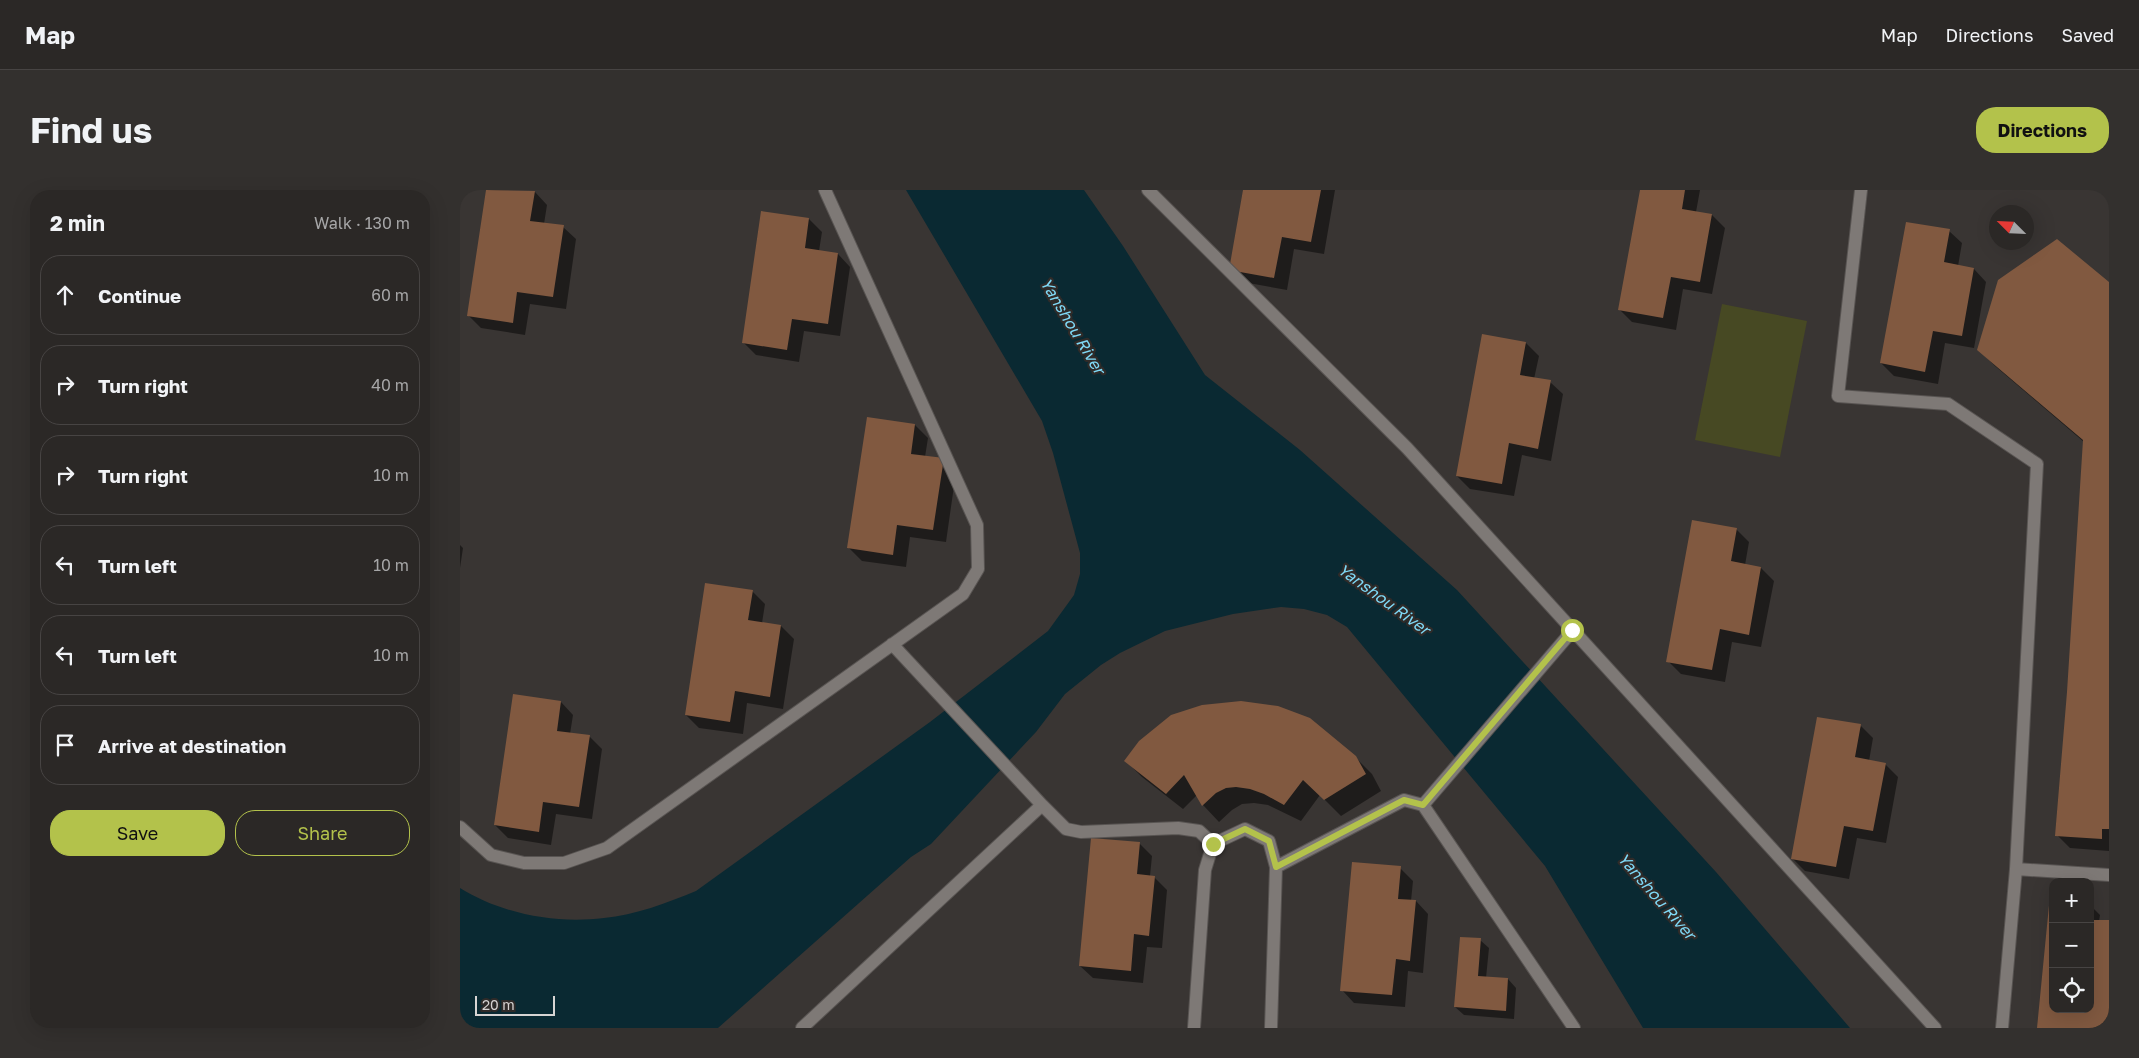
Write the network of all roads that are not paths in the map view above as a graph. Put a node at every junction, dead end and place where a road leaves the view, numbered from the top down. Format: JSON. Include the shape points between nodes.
{"nodes":[{"id":1,"x":825,"y":190,"type":"edge"},
{"id":2,"x":1148,"y":190,"type":"edge"},
{"id":3,"x":1861,"y":190,"type":"edge"},
{"id":4,"x":1572,"y":630,"type":"junction"},
{"id":5,"x":892,"y":644,"type":"junction"},
{"id":6,"x":1042,"y":805,"type":"junction"},
{"id":7,"x":1423,"y":805,"type":"junction"},
{"id":8,"x":460,"y":827,"type":"edge"},
{"id":9,"x":1213,"y":844,"type":"junction"},
{"id":10,"x":1276,"y":867,"type":"junction"},
{"id":11,"x":2016,"y":869,"type":"junction"},
{"id":12,"x":2109,"y":875,"type":"edge"},
{"id":13,"x":802,"y":1028,"type":"edge"},
{"id":14,"x":1194,"y":1028,"type":"edge"},
{"id":15,"x":1271,"y":1028,"type":"edge"},
{"id":16,"x":1574,"y":1028,"type":"edge"},
{"id":17,"x":1935,"y":1028,"type":"edge"},
{"id":18,"x":2002,"y":1028,"type":"edge"}],
"edges":[{"from":1,"to":5,"type":"lane","via":[[977,525],[978,569],[962,594]]},
{"from":2,"to":4,"type":"lane","via":[[1407,448]]},
{"from":3,"to":11,"type":"lane","via":[[1838,396],[1948,404],[2036,464]]},
{"from":4,"to":7,"type":"lane"},
{"from":4,"to":17,"type":"lane"},
{"from":5,"to":6,"type":"lane"},
{"from":5,"to":8,"type":"lane","via":[[607,848],[564,863],[524,862],[491,855]]},
{"from":6,"to":9,"type":"lane","via":[[1066,829],[1081,832],[1178,828],[1199,831]]},
{"from":6,"to":13,"type":"lane"},
{"from":7,"to":10,"type":"lane","via":[[1404,800]]},
{"from":7,"to":16,"type":"lane"},
{"from":9,"to":10,"type":"lane","via":[[1245,829],[1269,841]]},
{"from":9,"to":14,"type":"lane","via":[[1205,870]]},
{"from":10,"to":15,"type":"lane"},
{"from":11,"to":12,"type":"lane"},
{"from":11,"to":18,"type":"lane"}]}
